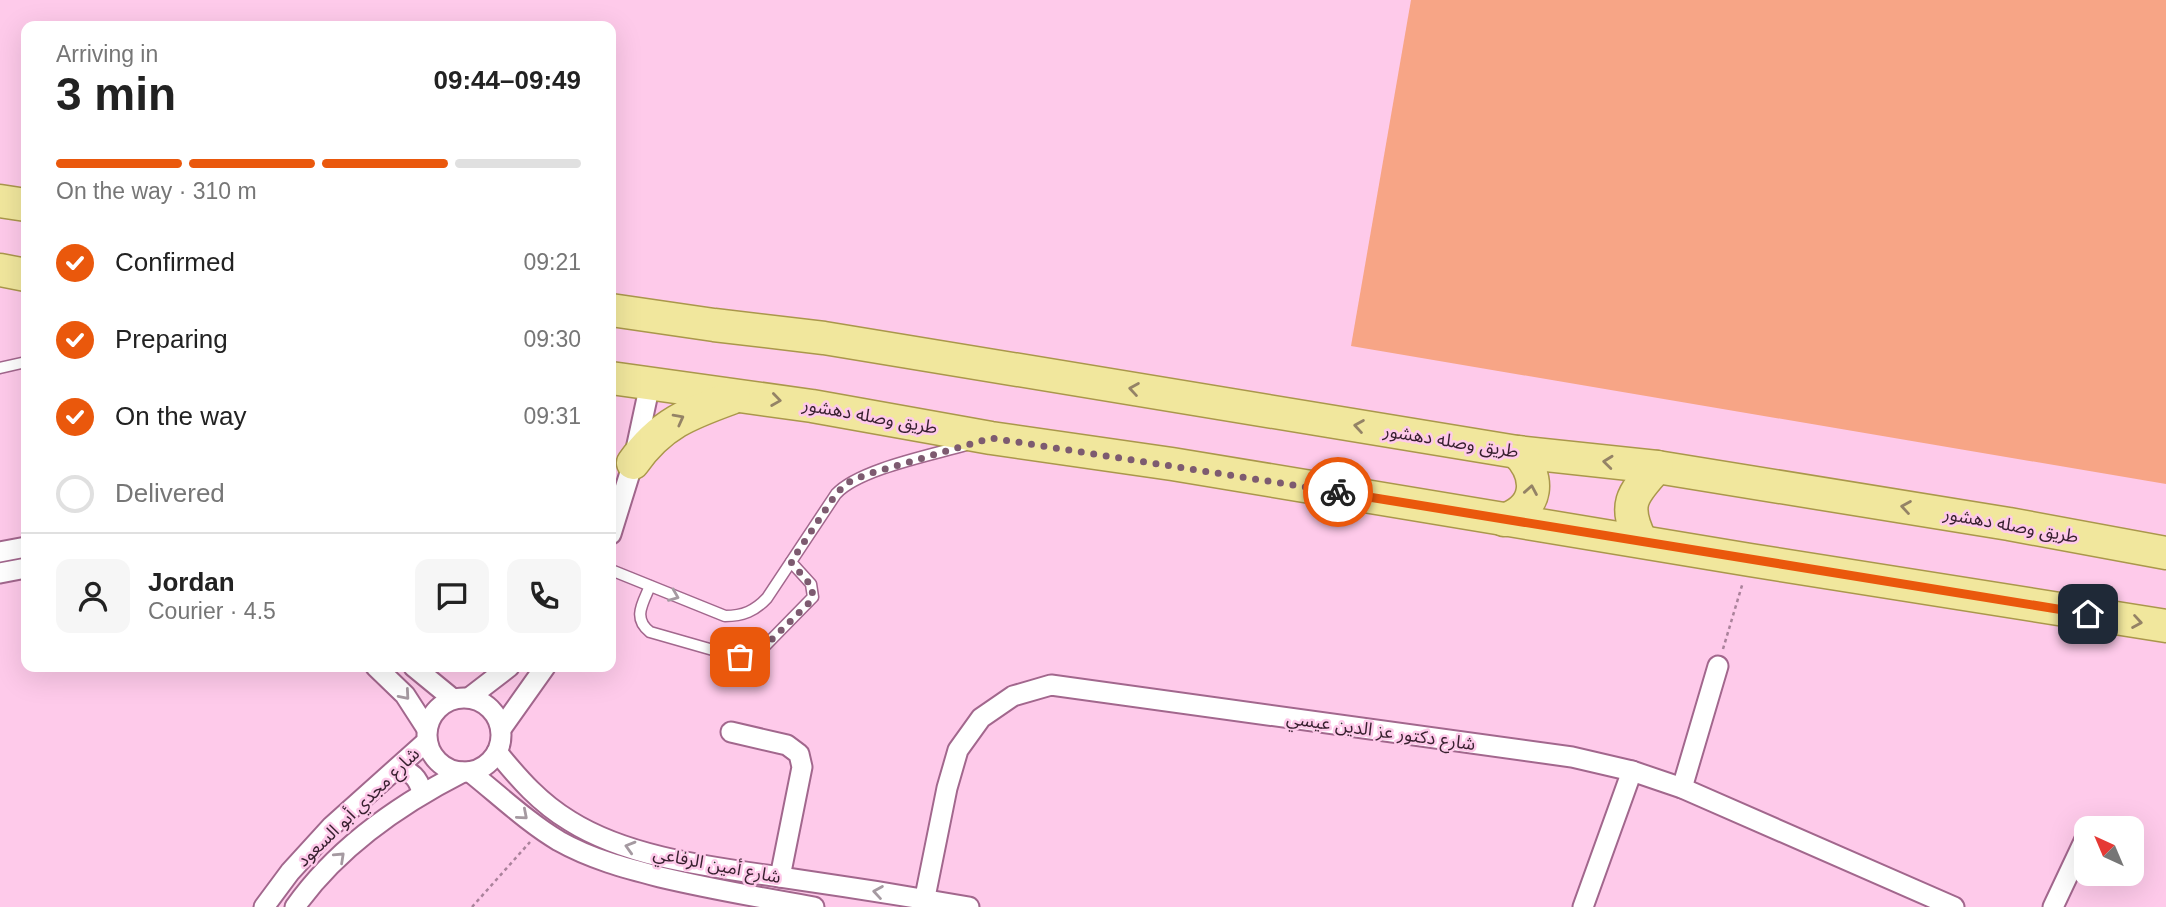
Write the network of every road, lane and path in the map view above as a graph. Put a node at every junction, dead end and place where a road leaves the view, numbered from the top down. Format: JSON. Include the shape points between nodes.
{"nodes":[{"id":1,"x":0,"y":201,"type":"edge"},
{"id":2,"x":21,"y":204,"type":"edge"},
{"id":3,"x":0,"y":270,"type":"edge"},
{"id":4,"x":21,"y":274,"type":"edge"},
{"id":5,"x":616,"y":311,"type":"edge"},
{"id":6,"x":21,"y":363,"type":"edge"},
{"id":7,"x":0,"y":368,"type":"edge"},
{"id":8,"x":616,"y":379,"type":"edge"},
{"id":9,"x":650,"y":384,"type":"junction"},
{"id":10,"x":739,"y":395,"type":"junction"},
{"id":11,"x":991,"y":438,"type":"junction"},
{"id":12,"x":1517,"y":452,"type":"junction"},
{"id":13,"x":633,"y":463,"type":"junction"},
{"id":14,"x":1657,"y":467,"type":"junction"},
{"id":15,"x":617,"y":498,"type":"edge"},
{"id":16,"x":1504,"y":520,"type":"junction"},
{"id":17,"x":1641,"y":541,"type":"junction"},
{"id":18,"x":21,"y":548,"type":"edge"},
{"id":19,"x":0,"y":552,"type":"edge"},
{"id":20,"x":2166,"y":553,"type":"edge"},
{"id":21,"x":1749,"y":560,"type":"junction"},
{"id":22,"x":791,"y":562,"type":"junction"},
{"id":23,"x":21,"y":569,"type":"edge"},
{"id":24,"x":616,"y":572,"type":"edge"},
{"id":25,"x":0,"y":573,"type":"edge"},
{"id":26,"x":650,"y":586,"type":"junction"},
{"id":27,"x":2166,"y":626,"type":"edge"},
{"id":28,"x":1718,"y":666,"type":"joint"},
{"id":29,"x":381,"y":672,"type":"edge"},
{"id":30,"x":422,"y":672,"type":"edge"},
{"id":31,"x":502,"y":672,"type":"edge"},
{"id":32,"x":508,"y":672,"type":"edge"},
{"id":33,"x":542,"y":672,"type":"edge"},
{"id":34,"x":529,"y":691,"type":"junction"},
{"id":35,"x":462,"y":698,"type":"junction"},
{"id":36,"x":501,"y":729,"type":"junction"},
{"id":37,"x":731,"y":732,"type":"dead end"},
{"id":38,"x":427,"y":735,"type":"junction"},
{"id":39,"x":497,"y":752,"type":"junction"},
{"id":40,"x":397,"y":769,"type":"junction"},
{"id":41,"x":1632,"y":771,"type":"junction"},
{"id":42,"x":466,"y":772,"type":"junction"},
{"id":43,"x":1682,"y":788,"type":"junction"},
{"id":44,"x":422,"y":792,"type":"junction"},
{"id":45,"x":542,"y":829,"type":"junction"},
{"id":46,"x":2074,"y":862,"type":"edge"},
{"id":47,"x":780,"y":877,"type":"junction"},
{"id":48,"x":924,"y":903,"type":"edge"},
{"id":49,"x":264,"y":907,"type":"edge"},
{"id":50,"x":295,"y":907,"type":"edge"},
{"id":51,"x":472,"y":907,"type":"edge"},
{"id":52,"x":814,"y":907,"type":"edge"},
{"id":53,"x":970,"y":907,"type":"edge"},
{"id":54,"x":1583,"y":907,"type":"edge"},
{"id":55,"x":1954,"y":907,"type":"edge"},
{"id":56,"x":2053,"y":907,"type":"edge"}],
"edges":[{"from":1,"to":2,"type":"main road"},
{"from":3,"to":4,"type":"main road"},
{"from":12,"to":5,"type":"main road","name":"طريق وصله دهشور","one_way":true,"via":[[824,338]]},
{"from":6,"to":7,"type":"lane"},
{"from":8,"to":9,"type":"main road","name":"طريق وصله دهشور"},
{"from":9,"to":10,"type":"main road","name":"طريق وصله دهشور"},
{"from":9,"to":13,"type":"street"},
{"from":10,"to":11,"type":"main road","name":"طريق وصله دهشور","one_way":true},
{"from":13,"to":10,"type":"main road","one_way":true,"via":[[671,423]]},
{"from":11,"to":16,"type":"main road","name":"طريق وصله دهشور"},
{"from":11,"to":22,"type":"lane","via":[[847,483]]},
{"from":14,"to":12,"type":"main road","name":"طريق وصله دهشور","one_way":true},
{"from":16,"to":12,"type":"main road","one_way":true,"via":[[1516,516],[1530,502],[1534,482],[1528,463]]},
{"from":13,"to":15,"type":"street"},
{"from":14,"to":17,"type":"main road","via":[[1631,502],[1631,519]]},
{"from":20,"to":14,"type":"main road","name":"طريق وصله دهشور","one_way":true},
{"from":16,"to":17,"type":"main road","name":"طريق وصله دهشور"},
{"from":17,"to":21,"type":"main road","name":"طريق وصله دهشور"},
{"from":18,"to":19,"type":"street"},
{"from":21,"to":27,"type":"main road","name":"طريق وصله دهشور","one_way":true},
{"from":21,"to":28,"type":"path"},
{"from":26,"to":22,"type":"lane","one_way":true,"via":[[735,616],[761,605]]},
{"from":22,"to":26,"type":"lane","via":[[811,584],[813,597],[764,647],[747,656],[650,632],[639,612]]},
{"from":23,"to":25,"type":"street"},
{"from":24,"to":26,"type":"lane"},
{"from":28,"to":43,"type":"street"},
{"from":29,"to":38,"type":"street","one_way":true,"via":[[405,695]]},
{"from":30,"to":35,"type":"street"},
{"from":31,"to":35,"type":"street"},
{"from":32,"to":34,"type":"street","via":[[514,686]]},
{"from":33,"to":34,"type":"street"},
{"from":34,"to":36,"type":"street"},
{"from":35,"to":36,"type":"street","via":[[482,701],[491,708]]},
{"from":35,"to":38,"type":"street","via":[[435,710]]},
{"from":36,"to":39,"type":"street"},
{"from":37,"to":47,"type":"street","via":[[787,745],[799,754],[802,767]]},
{"from":38,"to":40,"type":"street","name":"شارع مجدي أبو السعود"},
{"from":38,"to":42,"type":"street","via":[[430,750],[443,766]]},
{"from":39,"to":42,"type":"street","via":[[481,768]]},
{"from":47,"to":39,"type":"street","name":"شارع أمين الرفاعي","one_way":true,"via":[[682,861],[597,836],[546,805]]},
{"from":40,"to":44,"type":"street","via":[[414,776]]},
{"from":40,"to":49,"type":"street","name":"شارع مجدي أبو السعود","via":[[332,826]]},
{"from":41,"to":43,"type":"street","name":"شارع دكتور عز الدين عيسي"},
{"from":41,"to":48,"type":"street","name":"شارع دكتور عز الدين عيسي","via":[[1572,757],[1051,685],[1013,696],[981,718],[958,750]]},
{"from":41,"to":54,"type":"street"},
{"from":42,"to":44,"type":"street","name":"شارع مجدي أبو السعود"},
{"from":42,"to":45,"type":"street","name":"شارع أمين الرفاعي","one_way":true},
{"from":43,"to":55,"type":"street","name":"شارع دكتور عز الدين عيسي"},
{"from":50,"to":44,"type":"street","name":"شارع مجدي أبو السعود","one_way":true,"via":[[354,844]]},
{"from":45,"to":51,"type":"path"},
{"from":45,"to":52,"type":"street","name":"شارع أمين الرفاعي","via":[[617,866]]},
{"from":46,"to":56,"type":"street"},
{"from":48,"to":47,"type":"street","name":"شارع أمين الرفاعي","one_way":true},
{"from":48,"to":53,"type":"street","name":"شارع أمين الرفاعي"}]}
